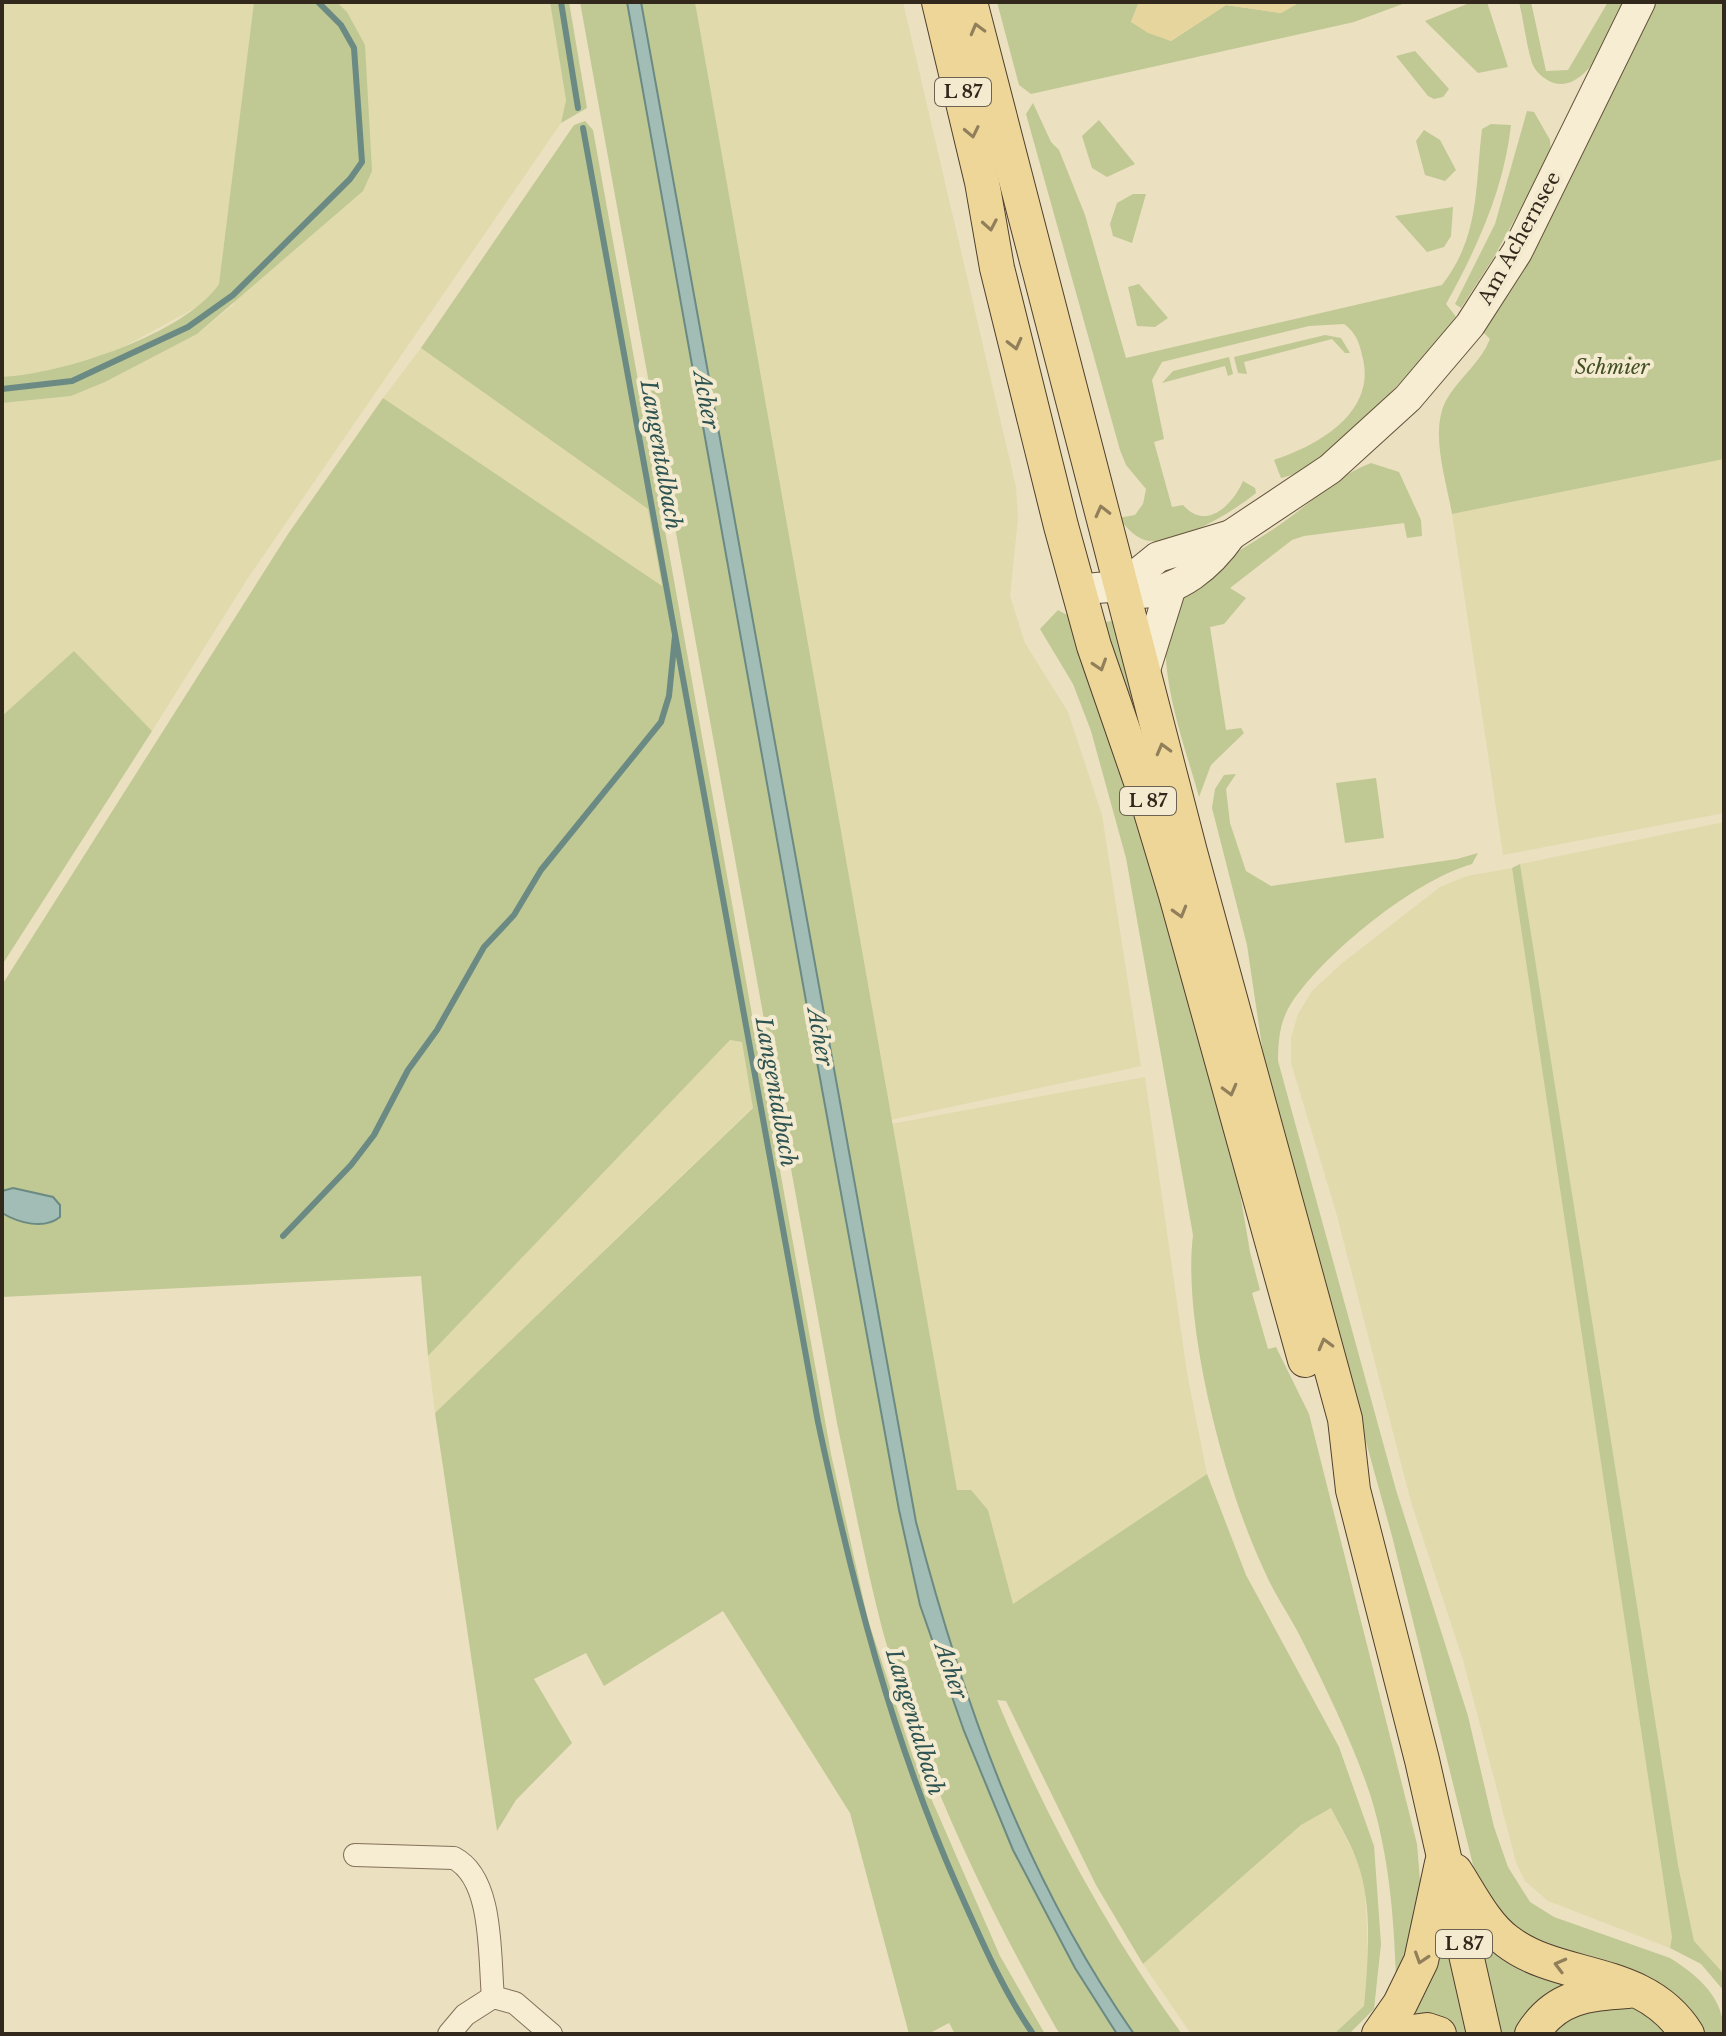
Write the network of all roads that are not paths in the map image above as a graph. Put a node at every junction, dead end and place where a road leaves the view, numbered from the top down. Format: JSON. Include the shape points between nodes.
{"nodes":[{"id":1,"x":939,"y":2,"type":"edge"},
{"id":2,"x":970,"y":2,"type":"edge"},
{"id":3,"x":1640,"y":2,"type":"edge"},
{"id":4,"x":1231,"y":535,"type":"junction"},
{"id":5,"x":1121,"y":587,"type":"junction"},
{"id":6,"x":1171,"y":587,"type":"junction"},
{"id":7,"x":1079,"y":590,"type":"junction"},
{"id":8,"x":1144,"y":673,"type":"junction"},
{"id":9,"x":1353,"y":1490,"type":"junction"},
{"id":10,"x":1444,"y":1854,"type":"junction"},
{"id":11,"x":355,"y":1855,"type":"dead end"},
{"id":12,"x":1633,"y":1991,"type":"junction"},
{"id":13,"x":493,"y":1997,"type":"junction"},
{"id":14,"x":449,"y":2034,"type":"edge"},
{"id":15,"x":551,"y":2034,"type":"edge"},
{"id":16,"x":1379,"y":2034,"type":"edge"},
{"id":17,"x":1396,"y":2034,"type":"edge"},
{"id":18,"x":1439,"y":2034,"type":"edge"},
{"id":19,"x":1484,"y":2034,"type":"edge"},
{"id":20,"x":1532,"y":2034,"type":"edge"},
{"id":21,"x":1687,"y":2034,"type":"edge"}],
"edges":[{"from":1,"to":7,"type":"main road","number":"L 87","one_way":true,"via":[[1009,321]]},
{"from":5,"to":2,"type":"main road","number":"L 87","one_way":true},
{"from":3,"to":4,"type":"street","name":"Am Achernsee","via":[[1517,252],[1470,325],[1377,430],[1330,469]]},
{"from":4,"to":5,"type":"street","via":[[1158,557]]},
{"from":4,"to":6,"type":"street","via":[[1218,554]]},
{"from":5,"to":6,"type":"street","via":[[1138,593]]},
{"from":5,"to":7,"type":"street"},
{"from":5,"to":8,"type":"main road","number":"L 87"},
{"from":6,"to":8,"type":"street"},
{"from":7,"to":9,"type":"main road","number":"L 87","one_way":true,"via":[[1176,895],[1323,1425]]},
{"from":9,"to":8,"type":"main road","number":"L 87","one_way":true,"via":[[1345,1419]]},
{"from":9,"to":10,"type":"main road","number":"L 87"},
{"from":12,"to":10,"type":"main road","one_way":true,"via":[[1509,1943]]},
{"from":10,"to":16,"type":"main road","one_way":true,"via":[[1421,1961]]},
{"from":10,"to":19,"type":"main road","number":"L 87"},
{"from":11,"to":13,"type":"street","via":[[454,1858],[465,1863],[483,1892]]},
{"from":12,"to":20,"type":"main road","via":[[1573,1997],[1550,2011]]},
{"from":12,"to":21,"type":"main road","via":[[1656,2003]]},
{"from":13,"to":14,"type":"street","via":[[465,2015]]},
{"from":13,"to":15,"type":"street","via":[[515,2003]]},
{"from":17,"to":18,"type":"main road"}]}
